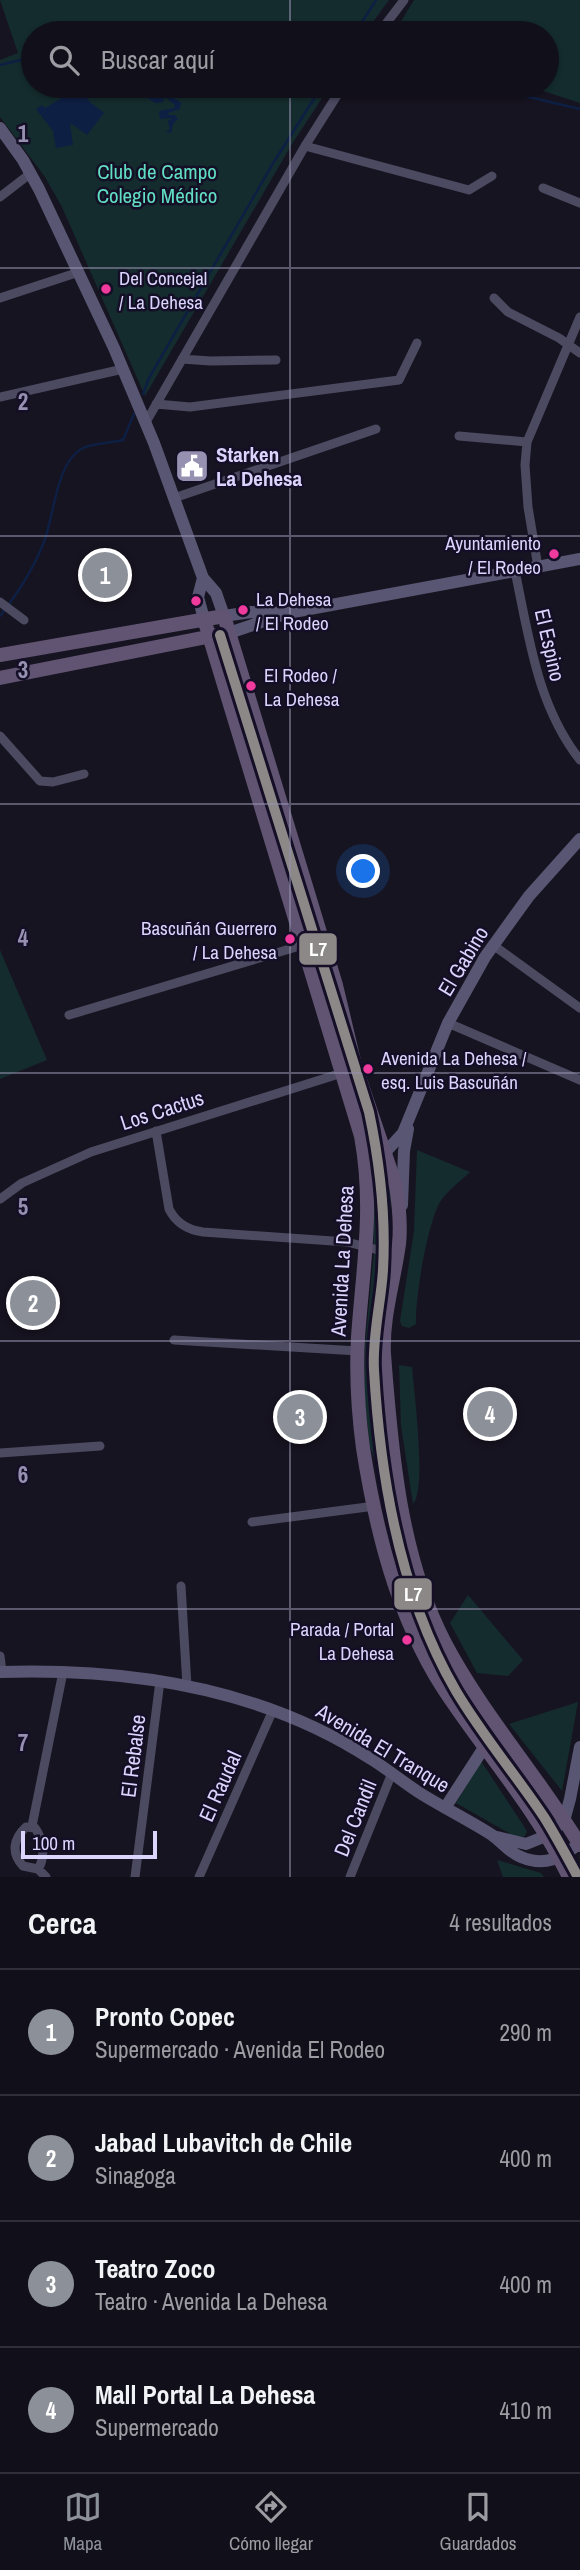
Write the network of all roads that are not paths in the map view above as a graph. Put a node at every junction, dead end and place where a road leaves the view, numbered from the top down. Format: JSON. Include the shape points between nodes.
{"nodes":[{"id":1,"x":404,"y":0,"type":"edge"},
{"id":2,"x":388,"y":21,"type":"edge"},
{"id":3,"x":335,"y":98,"type":"edge"},
{"id":4,"x":0,"y":128,"type":"edge"},
{"id":5,"x":305,"y":146,"type":"junction"},
{"id":6,"x":31,"y":173,"type":"junction"},
{"id":7,"x":492,"y":176,"type":"dead end"},
{"id":8,"x":543,"y":188,"type":"dead end"},
{"id":9,"x":0,"y":197,"type":"edge"},
{"id":10,"x":580,"y":203,"type":"edge"},
{"id":11,"x":79,"y":272,"type":"junction"},
{"id":12,"x":0,"y":298,"type":"edge"},
{"id":13,"x":494,"y":298,"type":"dead end"},
{"id":14,"x":580,"y":317,"type":"edge"},
{"id":15,"x":417,"y":343,"type":"dead end"},
{"id":16,"x":566,"y":345,"type":"junction"},
{"id":17,"x":580,"y":354,"type":"edge"},
{"id":18,"x":182,"y":359,"type":"junction"},
{"id":19,"x":276,"y":360,"type":"dead end"},
{"id":20,"x":123,"y":369,"type":"junction"},
{"id":21,"x":0,"y":397,"type":"edge"},
{"id":22,"x":156,"y":404,"type":"junction"},
{"id":23,"x":146,"y":422,"type":"junction"},
{"id":24,"x":376,"y":429,"type":"dead end"},
{"id":25,"x":460,"y":436,"type":"dead end"},
{"id":26,"x":527,"y":442,"type":"junction"},
{"id":27,"x":174,"y":498,"type":"junction"},
{"id":28,"x":580,"y":559,"type":"edge"},
{"id":29,"x":538,"y":567,"type":"junction"},
{"id":30,"x":515,"y":571,"type":"junction"},
{"id":31,"x":203,"y":578,"type":"junction"},
{"id":32,"x":5,"y":605,"type":"edge"},
{"id":33,"x":288,"y":612,"type":"junction"},
{"id":34,"x":224,"y":616,"type":"junction"},
{"id":35,"x":205,"y":619,"type":"junction"},
{"id":36,"x":24,"y":620,"type":"dead end"},
{"id":37,"x":229,"y":633,"type":"junction"},
{"id":38,"x":114,"y":635,"type":"junction"},
{"id":39,"x":209,"y":637,"type":"junction"},
{"id":40,"x":0,"y":655,"type":"edge"},
{"id":41,"x":112,"y":656,"type":"junction"},
{"id":42,"x":0,"y":678,"type":"edge"},
{"id":43,"x":0,"y":736,"type":"edge"},
{"id":44,"x":580,"y":760,"type":"edge"},
{"id":45,"x":84,"y":774,"type":"dead end"},
{"id":46,"x":579,"y":840,"type":"edge"},
{"id":47,"x":493,"y":945,"type":"junction"},
{"id":48,"x":303,"y":946,"type":"junction"},
{"id":49,"x":580,"y":1008,"type":"edge"},
{"id":50,"x":69,"y":1014,"type":"dead end"},
{"id":51,"x":448,"y":1023,"type":"junction"},
{"id":52,"x":342,"y":1073,"type":"junction"},
{"id":53,"x":580,"y":1080,"type":"edge"},
{"id":54,"x":409,"y":1121,"type":"junction"},
{"id":55,"x":156,"y":1131,"type":"junction"},
{"id":56,"x":386,"y":1152,"type":"junction"},
{"id":57,"x":368,"y":1171,"type":"junction"},
{"id":58,"x":0,"y":1199,"type":"edge"},
{"id":59,"x":400,"y":1233,"type":"junction"},
{"id":60,"x":367,"y":1246,"type":"junction"},
{"id":61,"x":396,"y":1263,"type":"junction"},
{"id":62,"x":174,"y":1340,"type":"dead end"},
{"id":63,"x":358,"y":1351,"type":"junction"},
{"id":64,"x":100,"y":1446,"type":"dead end"},
{"id":65,"x":0,"y":1453,"type":"edge"},
{"id":66,"x":375,"y":1506,"type":"junction"},
{"id":67,"x":252,"y":1521,"type":"dead end"},
{"id":68,"x":394,"y":1583,"type":"junction"},
{"id":69,"x":181,"y":1586,"type":"dead end"},
{"id":70,"x":427,"y":1601,"type":"junction"},
{"id":71,"x":0,"y":1656,"type":"edge"},
{"id":72,"x":1,"y":1672,"type":"edge"},
{"id":73,"x":63,"y":1672,"type":"junction"},
{"id":74,"x":160,"y":1681,"type":"junction"},
{"id":75,"x":187,"y":1686,"type":"junction"},
{"id":76,"x":273,"y":1710,"type":"junction"},
{"id":77,"x":485,"y":1746,"type":"junction"},
{"id":78,"x":580,"y":1747,"type":"edge"},
{"id":79,"x":393,"y":1773,"type":"junction"},
{"id":80,"x":445,"y":1808,"type":"junction"},
{"id":81,"x":564,"y":1821,"type":"junction"},
{"id":82,"x":32,"y":1826,"type":"junction"},
{"id":83,"x":494,"y":1836,"type":"junction"},
{"id":84,"x":546,"y":1836,"type":"junction"},
{"id":85,"x":580,"y":1843,"type":"edge"},
{"id":86,"x":560,"y":1858,"type":"junction"},
{"id":87,"x":38,"y":1869,"type":"junction"},
{"id":88,"x":47,"y":1877,"type":"edge"},
{"id":89,"x":135,"y":1877,"type":"edge"},
{"id":90,"x":199,"y":1877,"type":"edge"},
{"id":91,"x":350,"y":1877,"type":"edge"},
{"id":92,"x":569,"y":1877,"type":"edge"}],
"edges":[{"from":1,"to":2,"type":"street"},
{"from":3,"to":5,"type":"street"},
{"from":4,"to":6,"type":"main road","name":"Avenida La Dehesa"},
{"from":5,"to":7,"type":"street","via":[[468,190]]},
{"from":5,"to":18,"type":"street"},
{"from":6,"to":9,"type":"street"},
{"from":6,"to":11,"type":"main road","name":"Avenida La Dehesa"},
{"from":8,"to":10,"type":"street"},
{"from":11,"to":12,"type":"street"},
{"from":11,"to":20,"type":"main road","name":"Avenida La Dehesa"},
{"from":13,"to":16,"type":"street","via":[[508,312]]},
{"from":14,"to":16,"type":"street"},
{"from":15,"to":22,"type":"street","via":[[399,380],[190,407]]},
{"from":16,"to":17,"type":"street"},
{"from":16,"to":26,"type":"street"},
{"from":18,"to":19,"type":"street"},
{"from":18,"to":22,"type":"street"},
{"from":20,"to":21,"type":"street"},
{"from":20,"to":23,"type":"main road","name":"Avenida La Dehesa"},
{"from":22,"to":23,"type":"street"},
{"from":23,"to":27,"type":"main road","name":"Avenida La Dehesa"},
{"from":24,"to":27,"type":"street"},
{"from":25,"to":26,"type":"street"},
{"from":26,"to":29,"type":"street","via":[[528,507]]},
{"from":27,"to":31,"type":"main road","name":"Avenida La Dehesa"},
{"from":28,"to":29,"type":"main road"},
{"from":29,"to":30,"type":"main road"},
{"from":30,"to":33,"type":"main road"},
{"from":30,"to":44,"type":"street","name":"El Espino","via":[[542,690],[554,721]]},
{"from":31,"to":34,"type":"main road","name":"Avenida La Dehesa","via":[[216,593]]},
{"from":31,"to":35,"type":"main road","name":"Avenida La Dehesa","via":[[198,597]]},
{"from":32,"to":36,"type":"street"},
{"from":33,"to":34,"type":"main road"},
{"from":33,"to":37,"type":"main road"},
{"from":34,"to":35,"type":"main road"},
{"from":34,"to":37,"type":"main road","name":"Avenida La Dehesa"},
{"from":35,"to":38,"type":"main road"},
{"from":35,"to":39,"type":"main road","name":"Avenida La Dehesa"},
{"from":37,"to":39,"type":"main road"},
{"from":37,"to":56,"type":"main road","name":"Avenida La Dehesa","via":[[336,985],[355,1065]]},
{"from":38,"to":40,"type":"main road"},
{"from":38,"to":41,"type":"main road","via":[[122,646]]},
{"from":39,"to":41,"type":"main road"},
{"from":39,"to":48,"type":"main road","name":"Avenida La Dehesa"},
{"from":41,"to":42,"type":"main road"},
{"from":43,"to":45,"type":"street","via":[[40,781]]},
{"from":46,"to":47,"type":"main road","name":"El Gabino","via":[[528,896]]},
{"from":47,"to":49,"type":"street"},
{"from":47,"to":51,"type":"main road","name":"El Gabino"},
{"from":48,"to":50,"type":"street"},
{"from":48,"to":52,"type":"main road","name":"Avenida La Dehesa"},
{"from":51,"to":53,"type":"street"},
{"from":51,"to":54,"type":"main road","name":"El Gabino"},
{"from":52,"to":55,"type":"street","name":"Los Cactus"},
{"from":52,"to":57,"type":"main road","name":"Avenida La Dehesa"},
{"from":54,"to":56,"type":"main road","name":"El Gabino"},
{"from":54,"to":59,"type":"main road","name":"El Gabino"},
{"from":55,"to":58,"type":"street","name":"Los Cactus","via":[[68,1161],[22,1182]]},
{"from":55,"to":60,"type":"street","via":[[169,1209],[184,1226],[203,1232]]},
{"from":56,"to":57,"type":"main road","name":"El Gabino"},
{"from":56,"to":59,"type":"main road","name":"Avenida La Dehesa","via":[[396,1186]]},
{"from":57,"to":60,"type":"main road","name":"Avenida La Dehesa"},
{"from":59,"to":61,"type":"main road","name":"Avenida La Dehesa"},
{"from":60,"to":61,"type":"street","via":[[386,1252]]},
{"from":60,"to":63,"type":"main road","name":"Avenida La Dehesa"},
{"from":61,"to":70,"type":"main road","name":"Avenida La Dehesa","via":[[384,1345],[390,1421],[403,1515]]},
{"from":62,"to":63,"type":"street"},
{"from":63,"to":66,"type":"main road","name":"Avenida La Dehesa","via":[[360,1424]]},
{"from":64,"to":65,"type":"street"},
{"from":66,"to":67,"type":"street"},
{"from":66,"to":68,"type":"main road","name":"Avenida La Dehesa"},
{"from":68,"to":70,"type":"main road"},
{"from":68,"to":77,"type":"main road","name":"Avenida La Dehesa","via":[[428,1663]]},
{"from":69,"to":75,"type":"street"},
{"from":70,"to":81,"type":"main road","name":"Avenida La Dehesa","via":[[467,1680]]},
{"from":71,"to":72,"type":"street"},
{"from":72,"to":73,"type":"main road","name":"Avenida El Tranque"},
{"from":73,"to":74,"type":"main road","name":"Avenida El Tranque"},
{"from":73,"to":82,"type":"street"},
{"from":74,"to":75,"type":"main road","name":"Avenida El Tranque"},
{"from":74,"to":89,"type":"street","name":"El Rebalse"},
{"from":75,"to":76,"type":"main road","name":"Avenida El Tranque"},
{"from":76,"to":79,"type":"main road","name":"Avenida El Tranque","via":[[335,1738]]},
{"from":76,"to":90,"type":"street","name":"El Raudal"},
{"from":77,"to":80,"type":"main road"},
{"from":77,"to":84,"type":"main road","name":"Avenida La Dehesa"},
{"from":78,"to":81,"type":"main road"},
{"from":79,"to":80,"type":"main road","name":"Avenida El Tranque"},
{"from":79,"to":91,"type":"street","name":"Del Candil"},
{"from":80,"to":83,"type":"main road","name":"Avenida El Tranque"},
{"from":81,"to":84,"type":"main road"},
{"from":81,"to":85,"type":"main road","name":"Avenida La Dehesa"},
{"from":82,"to":87,"type":"street","via":[[41,1841]]},
{"from":82,"to":87,"type":"street","via":[[22,1830],[14,1849],[23,1866]]},
{"from":83,"to":84,"type":"main road","name":"Avenida El Tranque","via":[[526,1844]]},
{"from":83,"to":86,"type":"main road","name":"Avenida El Tranque","via":[[519,1857],[542,1862]]},
{"from":84,"to":86,"type":"main road","name":"Avenida La Dehesa"},
{"from":85,"to":86,"type":"main road"},
{"from":86,"to":92,"type":"main road","name":"Avenida La Dehesa"},
{"from":87,"to":88,"type":"street"}]}
